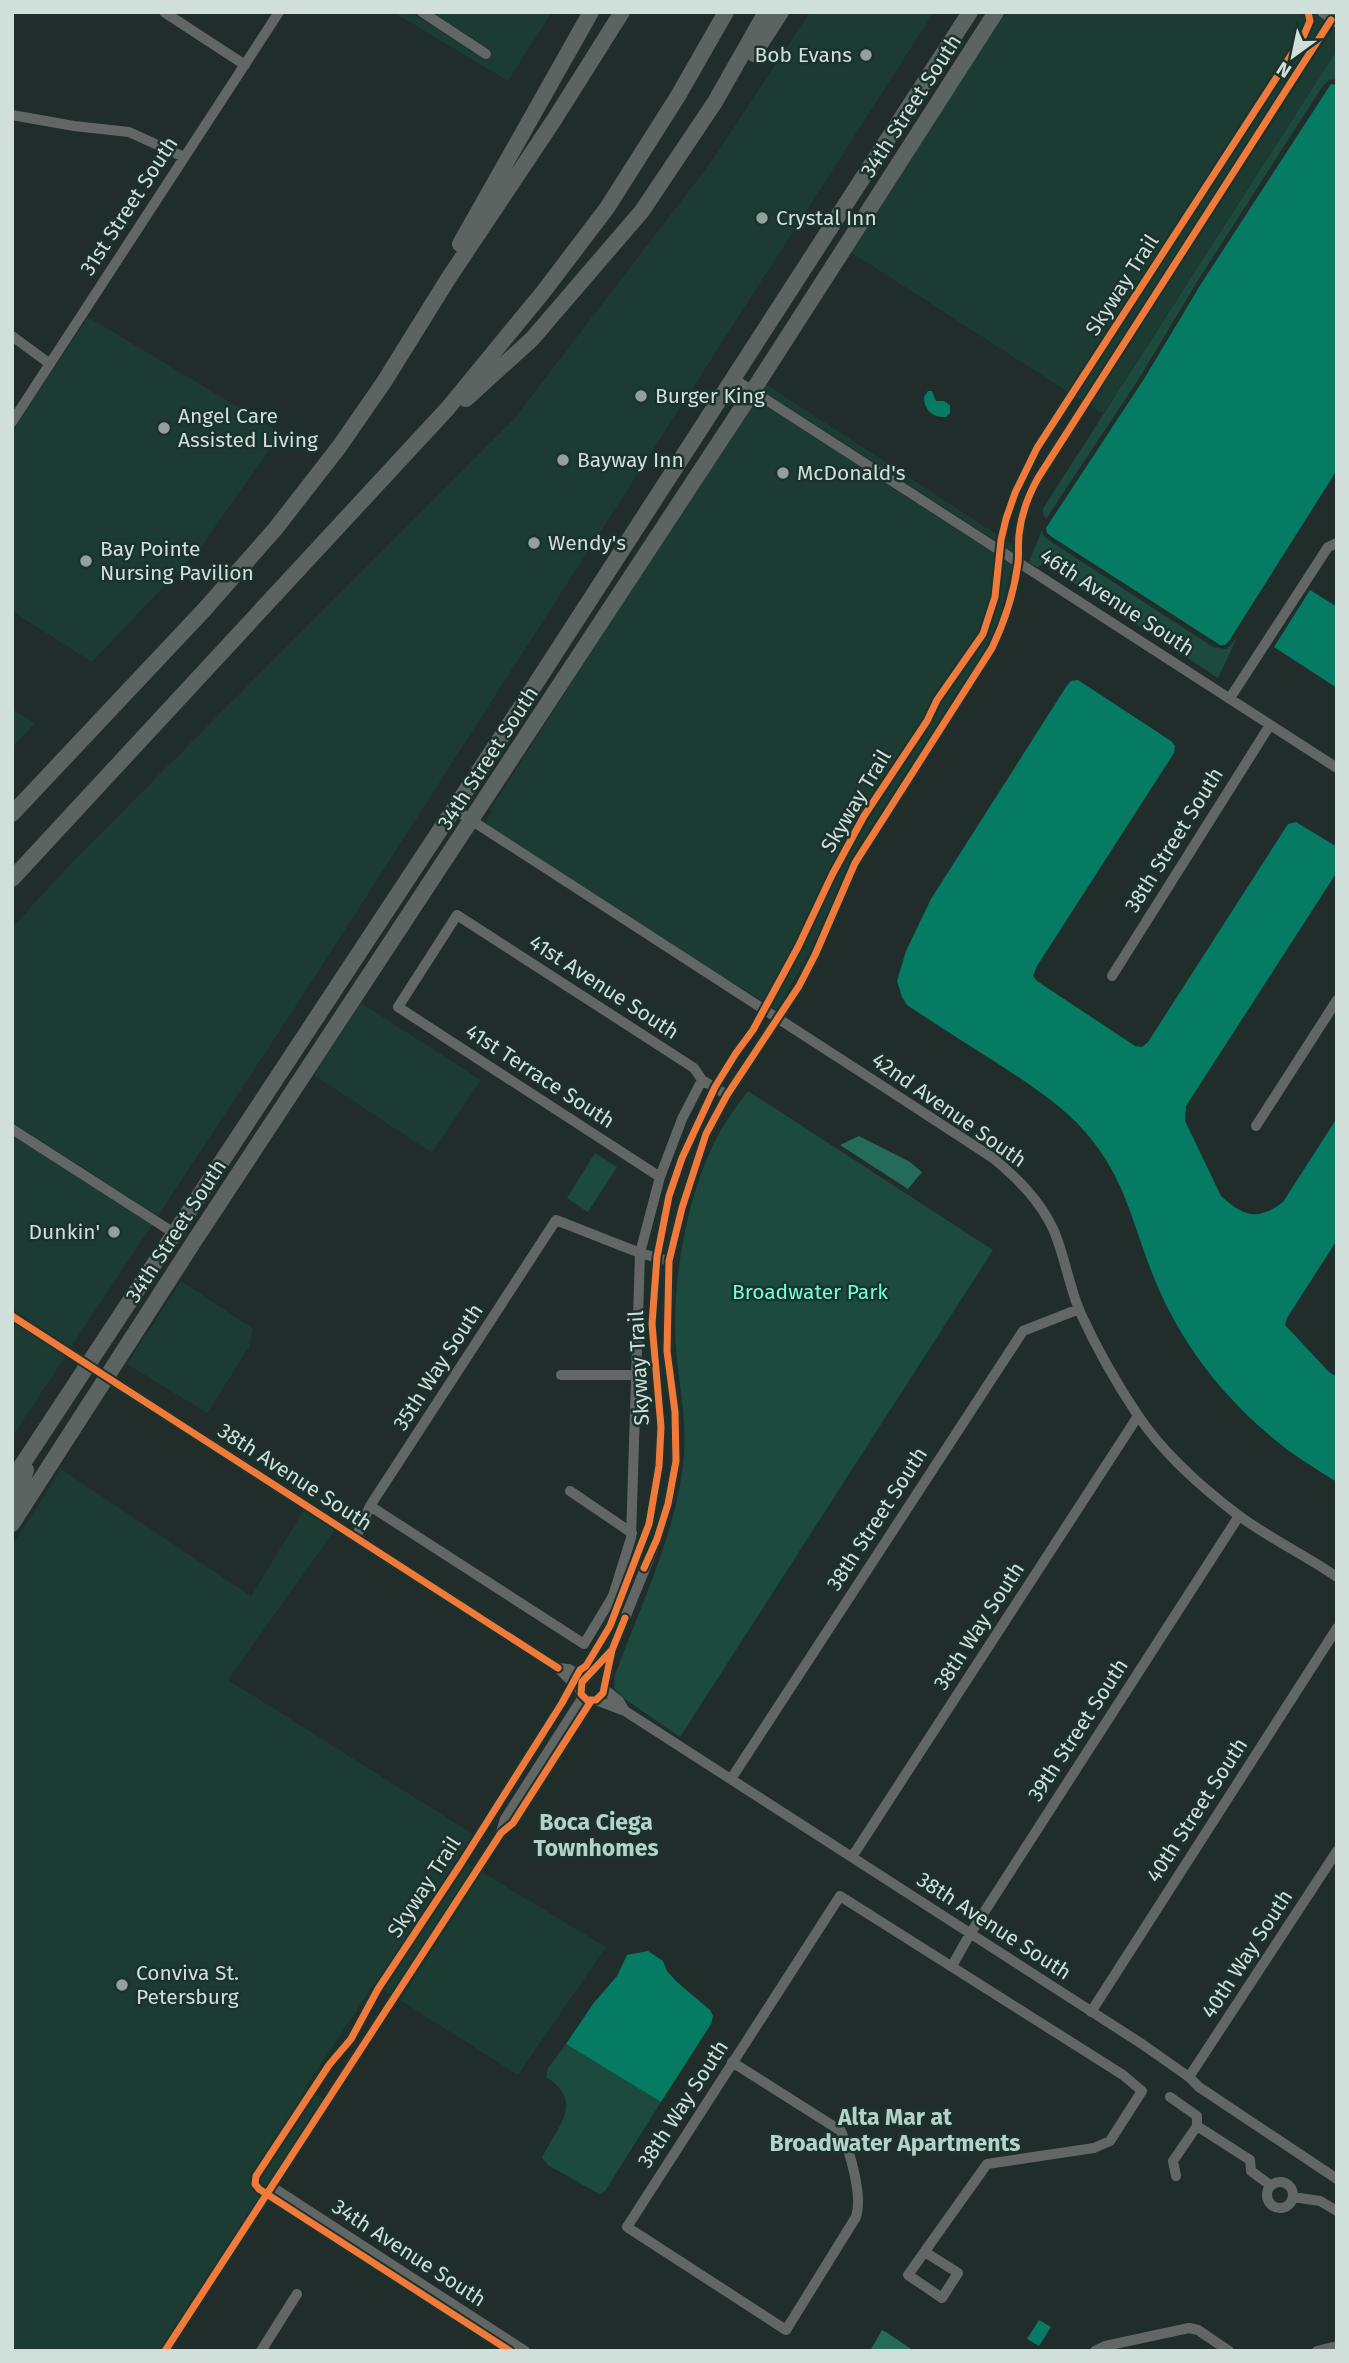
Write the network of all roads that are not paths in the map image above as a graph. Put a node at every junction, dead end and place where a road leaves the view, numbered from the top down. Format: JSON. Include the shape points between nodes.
{"nodes":[{"id":1,"x":164,"y":12,"type":"edge"},
{"id":2,"x":279,"y":12,"type":"edge"},
{"id":3,"x":422,"y":12,"type":"edge"},
{"id":4,"x":591,"y":12,"type":"edge"},
{"id":5,"x":622,"y":12,"type":"edge"},
{"id":6,"x":726,"y":12,"type":"edge"},
{"id":7,"x":766,"y":12,"type":"edge"},
{"id":8,"x":781,"y":12,"type":"edge"},
{"id":9,"x":970,"y":12,"type":"edge"},
{"id":10,"x":990,"y":14,"type":"edge"},
{"id":11,"x":1330,"y":19,"type":"edge"},
{"id":12,"x":486,"y":54,"type":"dead end"},
{"id":13,"x":245,"y":65,"type":"junction"},
{"id":14,"x":715,"y":102,"type":"junction"},
{"id":15,"x":12,"y":115,"type":"edge"},
{"id":16,"x":184,"y":157,"type":"junction"},
{"id":17,"x":824,"y":240,"type":"junction"},
{"id":18,"x":831,"y":270,"type":"junction"},
{"id":19,"x":448,"y":279,"type":"junction"},
{"id":20,"x":12,"y":337,"type":"edge"},
{"id":21,"x":50,"y":364,"type":"junction"},
{"id":22,"x":734,"y":379,"type":"junction"},
{"id":23,"x":753,"y":391,"type":"junction"},
{"id":24,"x":12,"y":422,"type":"edge"},
{"id":25,"x":405,"y":456,"type":"junction"},
{"id":26,"x":1332,"y":545,"type":"edge"},
{"id":27,"x":622,"y":551,"type":"junction"},
{"id":28,"x":1018,"y":562,"type":"junction"},
{"id":29,"x":596,"y":592,"type":"junction"},
{"id":30,"x":615,"y":602,"type":"junction"},
{"id":31,"x":590,"y":641,"type":"junction"},
{"id":32,"x":1230,"y":698,"type":"junction"},
{"id":33,"x":1270,"y":725,"type":"junction"},
{"id":34,"x":1337,"y":768,"type":"edge"},
{"id":35,"x":454,"y":809,"type":"junction"},
{"id":36,"x":12,"y":814,"type":"edge"},
{"id":37,"x":472,"y":821,"type":"junction"},
{"id":38,"x":12,"y":879,"type":"edge"},
{"id":39,"x":457,"y":915,"type":"joint"},
{"id":40,"x":1112,"y":976,"type":"dead end"},
{"id":41,"x":1337,"y":1000,"type":"edge"},
{"id":42,"x":778,"y":1018,"type":"junction"},
{"id":43,"x":300,"y":1040,"type":"junction"},
{"id":44,"x":702,"y":1080,"type":"junction"},
{"id":45,"x":727,"y":1095,"type":"junction"},
{"id":46,"x":254,"y":1111,"type":"junction"},
{"id":47,"x":272,"y":1122,"type":"junction"},
{"id":48,"x":1256,"y":1126,"type":"dead end"},
{"id":49,"x":12,"y":1129,"type":"edge"},
{"id":50,"x":660,"y":1177,"type":"junction"},
{"id":51,"x":230,"y":1186,"type":"junction"},
{"id":52,"x":174,"y":1233,"type":"junction"},
{"id":53,"x":640,"y":1253,"type":"junction"},
{"id":54,"x":669,"y":1261,"type":"junction"},
{"id":55,"x":1079,"y":1309,"type":"junction"},
{"id":56,"x":12,"y":1316,"type":"edge"},
{"id":57,"x":88,"y":1364,"type":"junction"},
{"id":58,"x":561,"y":1375,"type":"dead end"},
{"id":59,"x":635,"y":1375,"type":"junction"},
{"id":60,"x":107,"y":1377,"type":"junction"},
{"id":61,"x":1138,"y":1416,"type":"junction"},
{"id":62,"x":27,"y":1457,"type":"junction"},
{"id":63,"x":12,"y":1480,"type":"edge"},
{"id":64,"x":570,"y":1492,"type":"dead end"},
{"id":65,"x":12,"y":1499,"type":"edge"},
{"id":66,"x":370,"y":1506,"type":"junction"},
{"id":67,"x":1239,"y":1516,"type":"junction"},
{"id":68,"x":12,"y":1524,"type":"edge"},
{"id":69,"x":632,"y":1532,"type":"junction"},
{"id":70,"x":356,"y":1537,"type":"junction"},
{"id":71,"x":1337,"y":1577,"type":"edge"},
{"id":72,"x":1337,"y":1628,"type":"edge"},
{"id":73,"x":612,"y":1650,"type":"junction"},
{"id":74,"x":558,"y":1668,"type":"junction"},
{"id":75,"x":587,"y":1678,"type":"junction"},
{"id":76,"x":604,"y":1688,"type":"junction"},
{"id":77,"x":588,"y":1697,"type":"junction"},
{"id":78,"x":625,"y":1711,"type":"junction"},
{"id":79,"x":731,"y":1779,"type":"junction"},
{"id":80,"x":1337,"y":1851,"type":"edge"},
{"id":81,"x":852,"y":1857,"type":"junction"},
{"id":82,"x":970,"y":1934,"type":"junction"},
{"id":83,"x":952,"y":1966,"type":"junction"},
{"id":84,"x":1091,"y":2012,"type":"junction"},
{"id":85,"x":732,"y":2062,"type":"junction"},
{"id":86,"x":1189,"y":2077,"type":"junction"},
{"id":87,"x":1170,"y":2097,"type":"dead end"},
{"id":88,"x":1197,"y":2126,"type":"junction"},
{"id":89,"x":1176,"y":2176,"type":"dead end"},
{"id":90,"x":1337,"y":2179,"type":"edge"},
{"id":91,"x":1270,"y":2185,"type":"junction"},
{"id":92,"x":272,"y":2187,"type":"junction"},
{"id":93,"x":1293,"y":2197,"type":"junction"},
{"id":94,"x":1337,"y":2211,"type":"edge"},
{"id":95,"x":925,"y":2252,"type":"junction"},
{"id":96,"x":297,"y":2294,"type":"dead end"},
{"id":97,"x":1337,"y":2346,"type":"edge"},
{"id":98,"x":165,"y":2351,"type":"edge"},
{"id":99,"x":261,"y":2351,"type":"edge"},
{"id":100,"x":525,"y":2351,"type":"edge"},
{"id":101,"x":1095,"y":2351,"type":"edge"},
{"id":102,"x":1229,"y":2351,"type":"edge"},
{"id":103,"x":1317,"y":2351,"type":"edge"}],
"edges":[{"from":1,"to":13,"type":"street"},
{"from":2,"to":13,"type":"street","name":"31st Street South"},
{"from":3,"to":12,"type":"street"},
{"from":4,"to":19,"type":"highway","via":[[460,244]]},
{"from":5,"to":19,"type":"highway"},
{"from":6,"to":25,"type":"highway","via":[[607,208]]},
{"from":7,"to":14,"type":"highway"},
{"from":8,"to":14,"type":"highway"},
{"from":9,"to":17,"type":"highway","name":"34th Street South"},
{"from":10,"to":18,"type":"highway","name":"34th Street South"},
{"from":11,"to":28,"type":"street","via":[[1038,478],[1023,512]]},
{"from":13,"to":16,"type":"street","name":"31st Street South"},
{"from":14,"to":25,"type":"highway","via":[[628,230],[532,339]]},
{"from":15,"to":16,"type":"street","via":[[129,132]]},
{"from":16,"to":21,"type":"street","name":"31st Street South"},
{"from":17,"to":18,"type":"street"},
{"from":17,"to":22,"type":"highway","name":"34th Street South"},
{"from":18,"to":23,"type":"highway","name":"34th Street South"},
{"from":19,"to":36,"type":"highway","via":[[384,382],[276,528]]},
{"from":20,"to":21,"type":"street"},
{"from":21,"to":24,"type":"street","name":"31st Street South"},
{"from":22,"to":23,"type":"street","name":"46th Avenue South"},
{"from":22,"to":27,"type":"highway","name":"34th Street South"},
{"from":23,"to":28,"type":"street","name":"46th Avenue South"},
{"from":23,"to":30,"type":"highway","name":"34th Street South"},
{"from":25,"to":38,"type":"highway"},
{"from":26,"to":32,"type":"street"},
{"from":27,"to":29,"type":"highway","name":"34th Street South"},
{"from":27,"to":30,"type":"highway","via":[[620,570],[608,591]]},
{"from":28,"to":32,"type":"street","name":"46th Avenue South"},
{"from":28,"to":42,"type":"street","via":[[992,648],[855,863],[815,955]]},
{"from":29,"to":31,"type":"highway","via":[[600,601],[592,618]]},
{"from":29,"to":35,"type":"highway","name":"34th Street South"},
{"from":30,"to":31,"type":"highway","name":"34th Street South"},
{"from":31,"to":37,"type":"highway","name":"34th Street South"},
{"from":32,"to":33,"type":"street","name":"46th Avenue South"},
{"from":33,"to":34,"type":"street","name":"46th Avenue South"},
{"from":33,"to":40,"type":"street","name":"38th Street South"},
{"from":35,"to":37,"type":"street","name":"42nd Avenue South"},
{"from":35,"to":43,"type":"highway","name":"34th Street South"},
{"from":37,"to":42,"type":"street","name":"42nd Avenue South"},
{"from":37,"to":47,"type":"highway","name":"34th Street South"},
{"from":39,"to":44,"type":"street","name":"41st Avenue South","via":[[694,1068]]},
{"from":39,"to":50,"type":"street","name":"41st Terrace South","via":[[398,1007]]},
{"from":41,"to":48,"type":"street"},
{"from":42,"to":45,"type":"street"},
{"from":42,"to":55,"type":"street","name":"42nd Avenue South","via":[[1020,1180],[1054,1231]]},
{"from":43,"to":46,"type":"highway","name":"34th Street South"},
{"from":43,"to":47,"type":"highway","via":[[298,1066],[272,1106]]},
{"from":44,"to":45,"type":"street","name":"41st Avenue South"},
{"from":44,"to":50,"type":"street"},
{"from":45,"to":54,"type":"street","via":[[706,1134]]},
{"from":46,"to":51,"type":"highway","via":[[255,1132],[236,1160]]},
{"from":46,"to":52,"type":"highway","name":"34th Street South"},
{"from":47,"to":51,"type":"highway","name":"34th Street South"},
{"from":49,"to":52,"type":"street"},
{"from":50,"to":53,"type":"street"},
{"from":51,"to":60,"type":"highway","name":"34th Street South"},
{"from":52,"to":57,"type":"highway","name":"34th Street South"},
{"from":53,"to":54,"type":"street"},
{"from":53,"to":59,"type":"street"},
{"from":53,"to":66,"type":"street","name":"35th Way South","via":[[556,1220]]},
{"from":54,"to":73,"type":"street","via":[[667,1351],[676,1461],[657,1539]]},
{"from":55,"to":61,"type":"street","name":"42nd Avenue South"},
{"from":55,"to":79,"type":"street","name":"38th Street South","via":[[1023,1331]]},
{"from":56,"to":57,"type":"street","name":"38th Avenue South"},
{"from":57,"to":60,"type":"street","name":"38th Avenue South"},
{"from":57,"to":62,"type":"highway","name":"34th Street South"},
{"from":58,"to":59,"type":"street"},
{"from":59,"to":69,"type":"street"},
{"from":60,"to":68,"type":"highway","name":"34th Street South"},
{"from":60,"to":70,"type":"street","name":"38th Avenue South"},
{"from":61,"to":67,"type":"street","name":"42nd Avenue South","via":[[1200,1484]]},
{"from":61,"to":81,"type":"street","name":"38th Way South"},
{"from":62,"to":63,"type":"highway","name":"34th Street South"},
{"from":62,"to":65,"type":"highway","via":[[22,1483]]},
{"from":64,"to":69,"type":"street"},
{"from":66,"to":69,"type":"street","via":[[584,1644],[612,1596]]},
{"from":66,"to":70,"type":"street","name":"35th Way South"},
{"from":67,"to":71,"type":"street","name":"42nd Avenue South"},
{"from":67,"to":82,"type":"street","name":"39th Street South"},
{"from":70,"to":74,"type":"street","name":"38th Avenue South"},
{"from":72,"to":84,"type":"street","name":"40th Street South"},
{"from":73,"to":75,"type":"street"},
{"from":73,"to":76,"type":"street"},
{"from":74,"to":75,"type":"street","name":"38th Avenue South"},
{"from":74,"to":77,"type":"street","name":"38th Avenue South"},
{"from":75,"to":76,"type":"street","via":[[599,1679]]},
{"from":75,"to":77,"type":"street","via":[[582,1682]]},
{"from":76,"to":77,"type":"street","via":[[601,1697]]},
{"from":76,"to":78,"type":"street","name":"38th Avenue South"},
{"from":77,"to":78,"type":"street","name":"38th Avenue South"},
{"from":77,"to":92,"type":"street","via":[[513,1823],[501,1833]]},
{"from":78,"to":79,"type":"street","name":"38th Avenue South"},
{"from":79,"to":81,"type":"street","name":"38th Avenue South"},
{"from":80,"to":86,"type":"street","name":"40th Way South"},
{"from":81,"to":82,"type":"street","name":"38th Avenue South"},
{"from":82,"to":83,"type":"street","name":"39th Street South"},
{"from":82,"to":84,"type":"street","name":"38th Avenue South"},
{"from":83,"to":85,"type":"street","name":"38th Way South","via":[[840,1896]]},
{"from":83,"to":95,"type":"street","via":[[1142,2091],[1110,2141],[1094,2148],[987,2164]]},
{"from":84,"to":86,"type":"street","name":"38th Avenue South"},
{"from":85,"to":85,"type":"street","name":"38th Way South","via":[[841,2131],[847,2146],[859,2207],[856,2217],[786,2330],[626,2227]]},
{"from":86,"to":90,"type":"street","name":"38th Avenue South"},
{"from":87,"to":88,"type":"street","via":[[1197,2116]]},
{"from":88,"to":89,"type":"street","via":[[1173,2161]]},
{"from":88,"to":91,"type":"street","via":[[1250,2160],[1251,2171]]},
{"from":91,"to":93,"type":"street","via":[[1286,2183]]},
{"from":91,"to":93,"type":"street","via":[[1267,2197],[1276,2207],[1284,2207]]},
{"from":92,"to":98,"type":"street"},
{"from":92,"to":100,"type":"street","name":"34th Avenue South"},
{"from":93,"to":94,"type":"street","via":[[1320,2201]]},
{"from":95,"to":95,"type":"street","via":[[908,2274],[942,2298],[958,2273]]},
{"from":96,"to":99,"type":"street"},
{"from":97,"to":103,"type":"street"},
{"from":101,"to":102,"type":"street","via":[[1189,2328]]}]}
